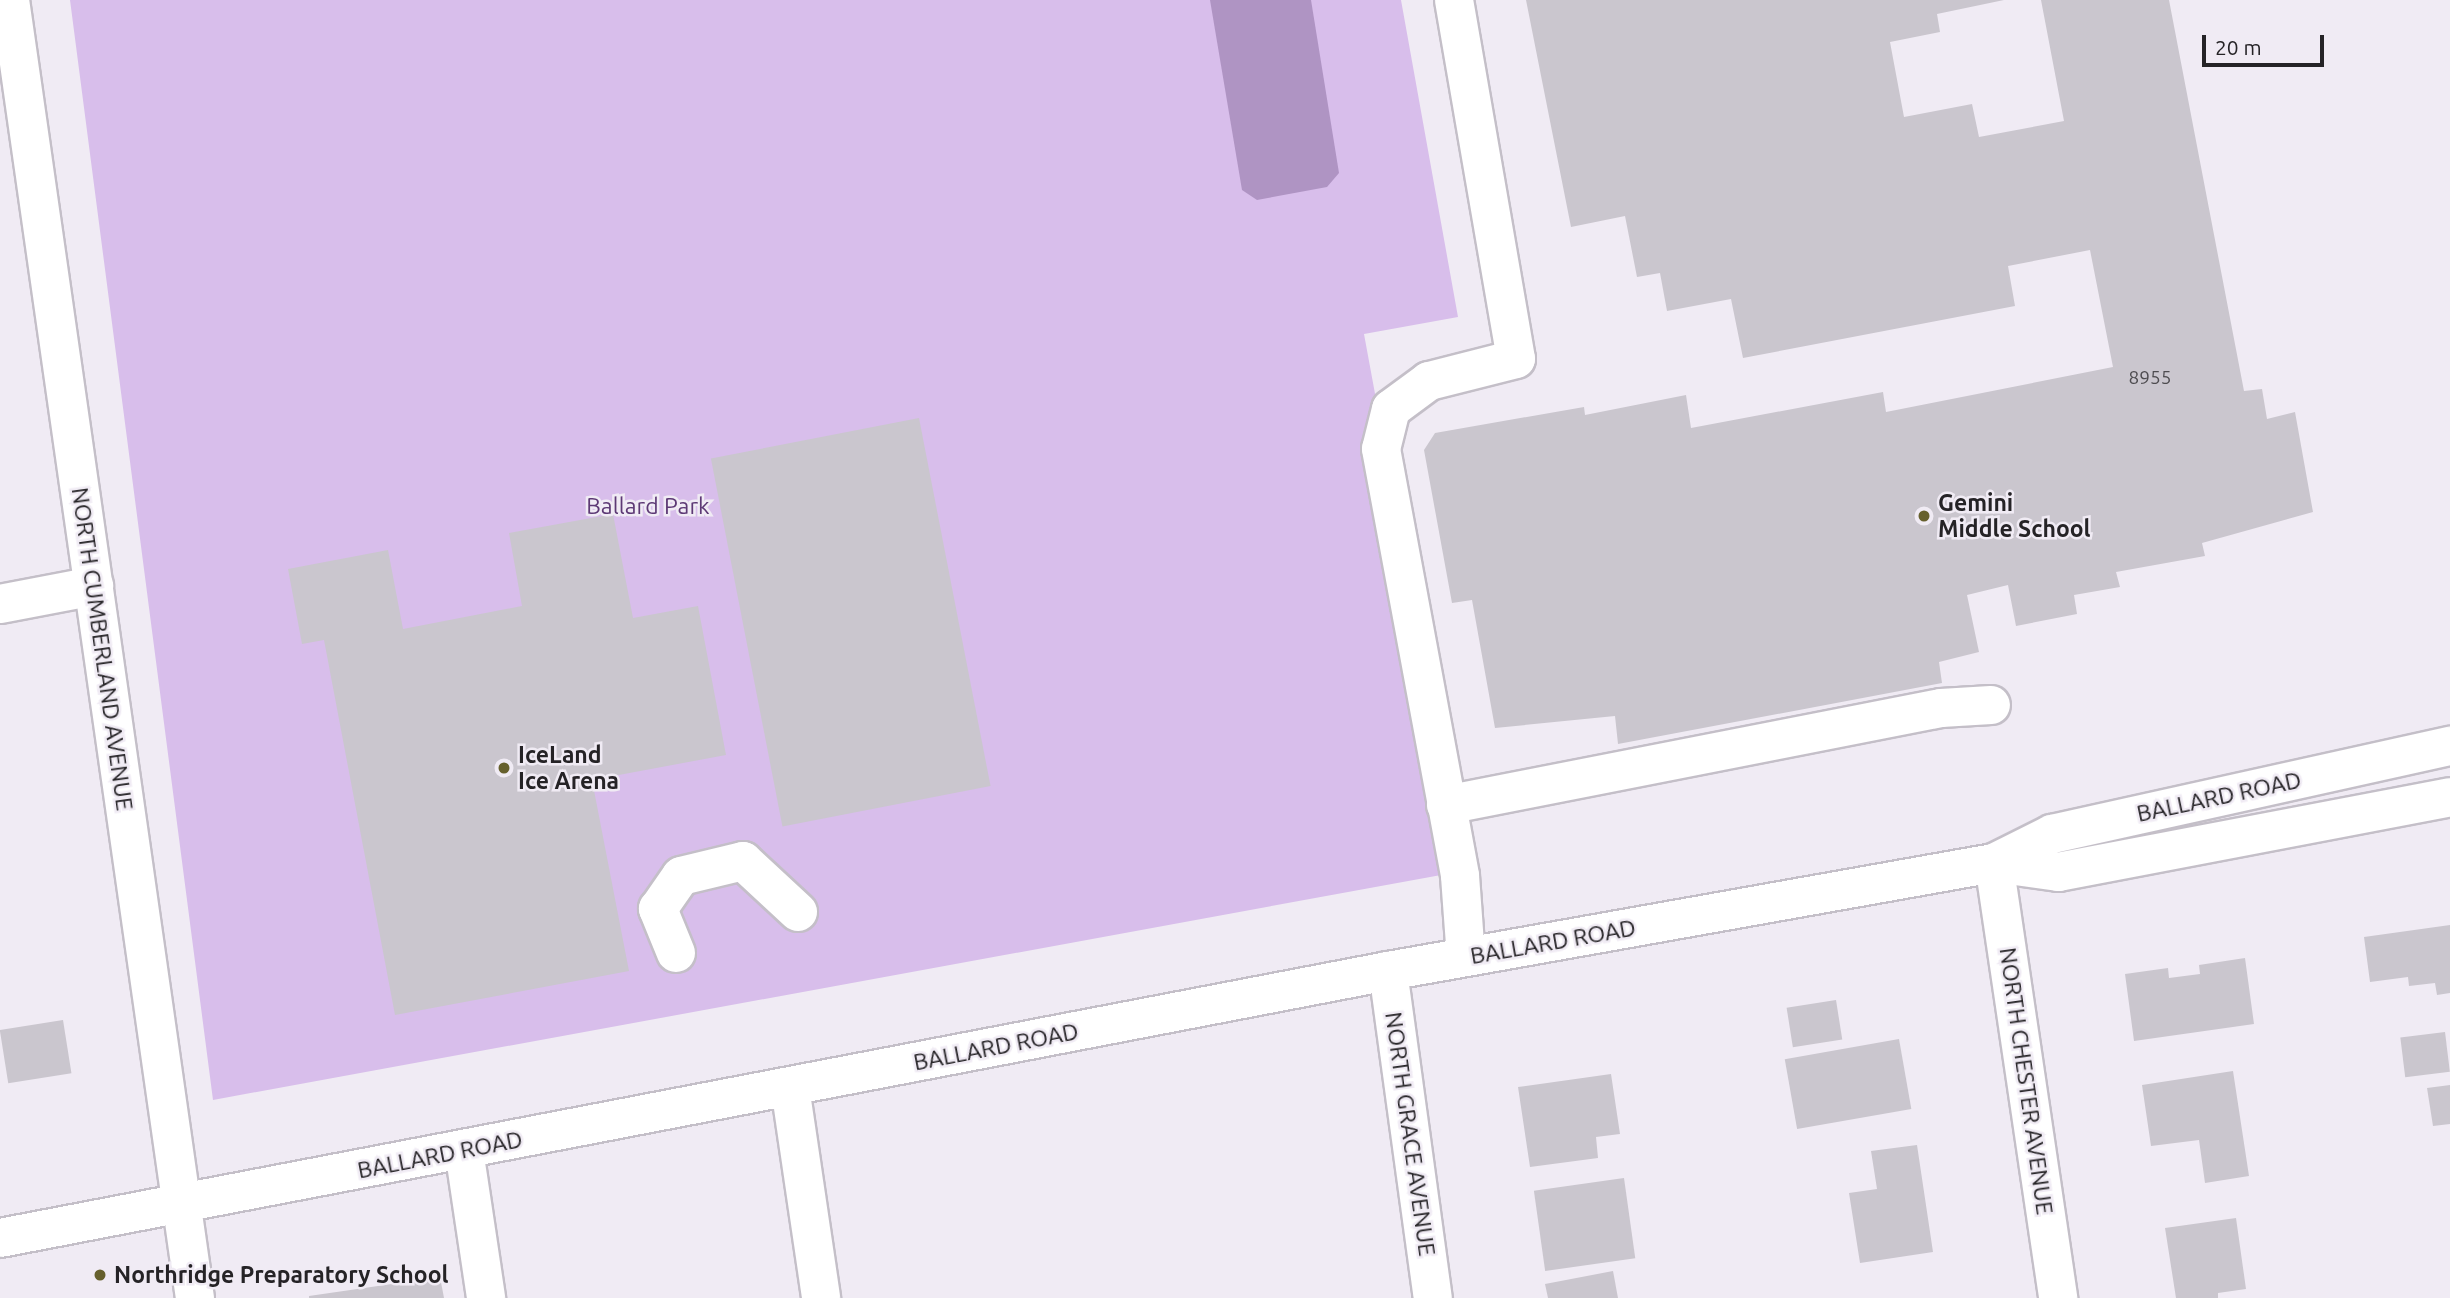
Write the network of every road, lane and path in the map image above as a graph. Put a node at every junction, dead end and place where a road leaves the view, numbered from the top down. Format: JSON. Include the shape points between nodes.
{"nodes":[{"id":1,"x":10,"y":0,"type":"edge"},
{"id":2,"x":1454,"y":0,"type":"edge"},
{"id":3,"x":93,"y":586,"type":"junction"},
{"id":4,"x":0,"y":604,"type":"edge"},
{"id":5,"x":1991,"y":705,"type":"dead end"},
{"id":6,"x":2450,"y":746,"type":"edge"},
{"id":7,"x":2450,"y":797,"type":"edge"},
{"id":8,"x":1446,"y":805,"type":"junction"},
{"id":9,"x":1994,"y":863,"type":"junction"},
{"id":10,"x":798,"y":912,"type":"dead end"},
{"id":11,"x":676,"y":953,"type":"dead end"},
{"id":12,"x":1466,"y":957,"type":"junction"},
{"id":13,"x":1388,"y":971,"type":"junction"},
{"id":14,"x":790,"y":1087,"type":"junction"},
{"id":15,"x":464,"y":1150,"type":"junction"},
{"id":16,"x":181,"y":1205,"type":"junction"},
{"id":17,"x":0,"y":1238,"type":"edge"},
{"id":18,"x":195,"y":1298,"type":"edge"},
{"id":19,"x":486,"y":1298,"type":"edge"},
{"id":20,"x":821,"y":1298,"type":"edge"},
{"id":21,"x":1433,"y":1298,"type":"edge"},
{"id":22,"x":2058,"y":1298,"type":"edge"}],
"edges":[{"from":1,"to":3,"type":"street","name":"NORTH CUMBERLAND AVENUE"},
{"from":2,"to":8,"type":"street","via":[[1516,359],[1429,381],[1391,409],[1381,449]]},
{"from":3,"to":4,"type":"street"},
{"from":3,"to":16,"type":"street","name":"NORTH CUMBERLAND AVENUE"},
{"from":5,"to":8,"type":"street","via":[[1941,708]]},
{"from":6,"to":9,"type":"street","name":"BALLARD ROAD","via":[[2052,834]]},
{"from":7,"to":9,"type":"street","name":"BALLARD ROAD","via":[[2058,872]]},
{"from":8,"to":12,"type":"street","via":[[1460,876]]},
{"from":9,"to":12,"type":"street","name":"BALLARD ROAD"},
{"from":9,"to":22,"type":"street","name":"NORTH CHESTER AVENUE"},
{"from":10,"to":11,"type":"street","via":[[743,861],[681,876],[658,909]]},
{"from":12,"to":13,"type":"street","name":"BALLARD ROAD"},
{"from":13,"to":14,"type":"street","name":"BALLARD ROAD"},
{"from":13,"to":21,"type":"street","name":"NORTH GRACE AVENUE"},
{"from":14,"to":15,"type":"street","name":"BALLARD ROAD"},
{"from":14,"to":20,"type":"street"},
{"from":15,"to":16,"type":"street","name":"BALLARD ROAD"},
{"from":15,"to":19,"type":"street"},
{"from":16,"to":17,"type":"street","name":"BALLARD ROAD"},
{"from":16,"to":18,"type":"street","name":"NORTH CUMBERLAND AVENUE"}]}
